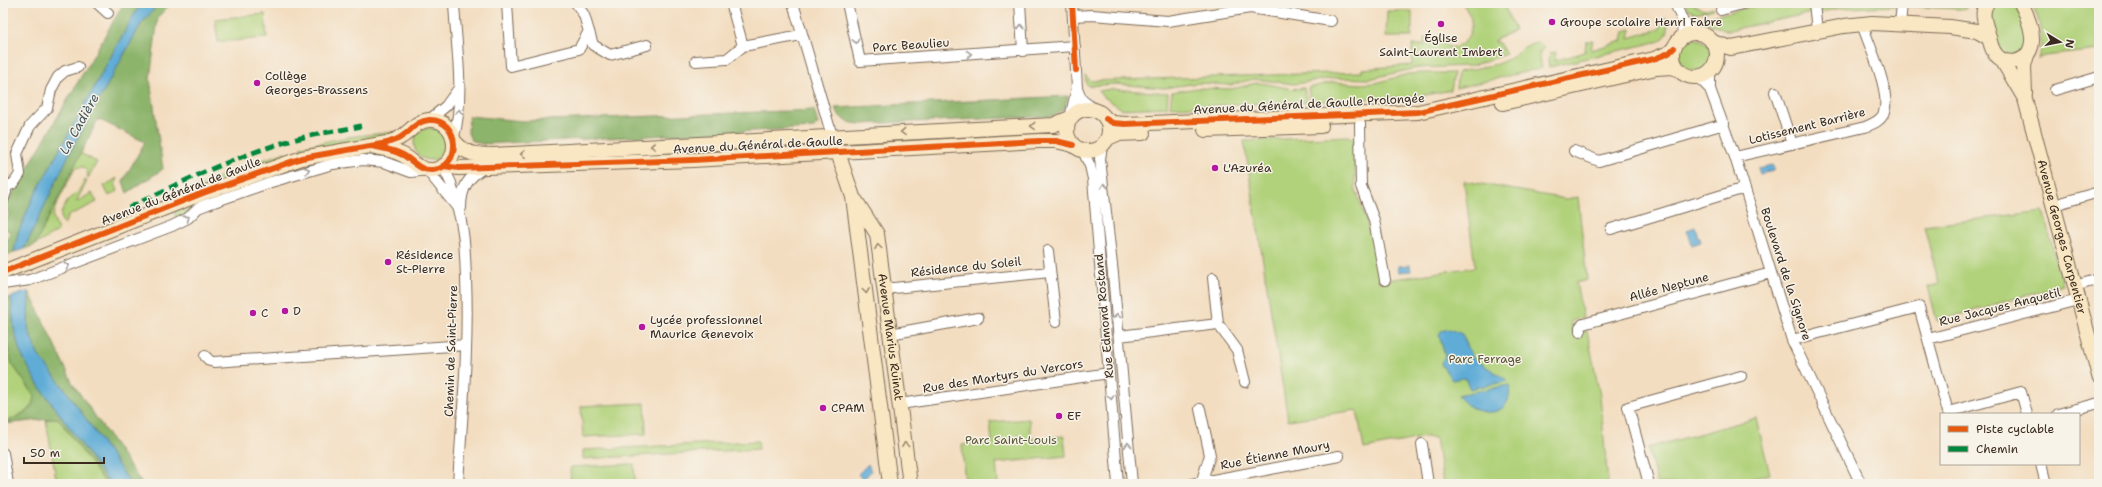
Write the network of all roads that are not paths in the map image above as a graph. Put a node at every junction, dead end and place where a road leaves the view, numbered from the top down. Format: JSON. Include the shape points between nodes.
{"nodes":[{"id":1,"x":97,"y":3,"type":"edge"},
{"id":2,"x":454,"y":3,"type":"edge"},
{"id":3,"x":507,"y":3,"type":"edge"},
{"id":4,"x":576,"y":3,"type":"edge"},
{"id":5,"x":731,"y":3,"type":"edge"},
{"id":6,"x":793,"y":3,"type":"edge"},
{"id":7,"x":847,"y":3,"type":"edge"},
{"id":8,"x":1020,"y":3,"type":"edge"},
{"id":9,"x":1072,"y":3,"type":"edge"},
{"id":10,"x":1675,"y":3,"type":"edge"},
{"id":11,"x":1745,"y":3,"type":"edge"},
{"id":12,"x":1814,"y":3,"type":"edge"},
{"id":13,"x":1902,"y":3,"type":"edge"},
{"id":14,"x":2021,"y":3,"type":"edge"},
{"id":15,"x":1986,"y":7,"type":"edge"},
{"id":16,"x":1721,"y":10,"type":"dead end"},
{"id":17,"x":108,"y":13,"type":"dead end"},
{"id":18,"x":1073,"y":16,"type":"junction"},
{"id":19,"x":1331,"y":21,"type":"dead end"},
{"id":20,"x":1862,"y":24,"type":"junction"},
{"id":21,"x":1900,"y":25,"type":"junction"},
{"id":22,"x":1950,"y":27,"type":"junction"},
{"id":23,"x":589,"y":31,"type":"junction"},
{"id":24,"x":1817,"y":31,"type":"junction"},
{"id":25,"x":801,"y":35,"type":"junction"},
{"id":26,"x":1989,"y":38,"type":"junction"},
{"id":27,"x":1684,"y":40,"type":"junction"},
{"id":28,"x":1712,"y":42,"type":"junction"},
{"id":29,"x":647,"y":45,"type":"dead end"},
{"id":30,"x":743,"y":46,"type":"junction"},
{"id":31,"x":1075,"y":46,"type":"junction"},
{"id":32,"x":1731,"y":48,"type":"junction"},
{"id":33,"x":1023,"y":51,"type":"junction"},
{"id":34,"x":2028,"y":55,"type":"junction"},
{"id":35,"x":2002,"y":60,"type":"junction"},
{"id":36,"x":696,"y":61,"type":"dead end"},
{"id":37,"x":78,"y":67,"type":"dead end"},
{"id":38,"x":1678,"y":69,"type":"junction"},
{"id":39,"x":1708,"y":70,"type":"junction"},
{"id":40,"x":2099,"y":77,"type":"edge"},
{"id":41,"x":459,"y":88,"type":"junction"},
{"id":42,"x":1077,"y":88,"type":"junction"},
{"id":43,"x":2055,"y":90,"type":"dead end"},
{"id":44,"x":1775,"y":92,"type":"dead end"},
{"id":45,"x":2025,"y":99,"type":"junction"},
{"id":46,"x":1095,"y":110,"type":"junction"},
{"id":47,"x":1070,"y":118,"type":"junction"},
{"id":48,"x":1106,"y":119,"type":"junction"},
{"id":49,"x":429,"y":120,"type":"junction"},
{"id":50,"x":1360,"y":124,"type":"junction"},
{"id":51,"x":1724,"y":124,"type":"junction"},
{"id":52,"x":409,"y":131,"type":"junction"},
{"id":53,"x":832,"y":136,"type":"junction"},
{"id":54,"x":454,"y":139,"type":"junction"},
{"id":55,"x":1105,"y":142,"type":"junction"},
{"id":56,"x":1792,"y":144,"type":"junction"},
{"id":57,"x":371,"y":146,"type":"junction"},
{"id":58,"x":1078,"y":148,"type":"junction"},
{"id":59,"x":1574,"y":151,"type":"dead end"},
{"id":60,"x":838,"y":152,"type":"junction"},
{"id":61,"x":1735,"y":157,"type":"junction"},
{"id":62,"x":410,"y":160,"type":"junction"},
{"id":63,"x":443,"y":166,"type":"junction"},
{"id":64,"x":484,"y":168,"type":"junction"},
{"id":65,"x":427,"y":170,"type":"junction"},
{"id":66,"x":4,"y":182,"type":"edge"},
{"id":67,"x":1745,"y":188,"type":"junction"},
{"id":68,"x":2099,"y":192,"type":"edge"},
{"id":69,"x":854,"y":197,"type":"junction"},
{"id":70,"x":3,"y":201,"type":"edge"},
{"id":71,"x":2054,"y":205,"type":"junction"},
{"id":72,"x":457,"y":207,"type":"junction"},
{"id":73,"x":461,"y":220,"type":"junction"},
{"id":74,"x":1611,"y":229,"type":"dead end"},
{"id":75,"x":1048,"y":251,"type":"dead end"},
{"id":76,"x":1050,"y":272,"type":"junction"},
{"id":77,"x":1771,"y":273,"type":"junction"},
{"id":78,"x":4,"y":278,"type":"edge"},
{"id":79,"x":1213,"y":278,"type":"dead end"},
{"id":80,"x":2099,"y":279,"type":"edge"},
{"id":81,"x":1385,"y":280,"type":"dead end"},
{"id":82,"x":2074,"y":286,"type":"junction"},
{"id":83,"x":884,"y":289,"type":"junction"},
{"id":84,"x":2078,"y":300,"type":"junction"},
{"id":85,"x":978,"y":318,"type":"dead end"},
{"id":86,"x":1056,"y":322,"type":"dead end"},
{"id":87,"x":1218,"y":324,"type":"junction"},
{"id":88,"x":1580,"y":332,"type":"dead end"},
{"id":89,"x":890,"y":334,"type":"junction"},
{"id":90,"x":1119,"y":336,"type":"junction"},
{"id":91,"x":1928,"y":339,"type":"junction"},
{"id":92,"x":1792,"y":340,"type":"junction"},
{"id":93,"x":466,"y":345,"type":"junction"},
{"id":94,"x":205,"y":356,"type":"dead end"},
{"id":95,"x":1109,"y":373,"type":"junction"},
{"id":96,"x":1741,"y":376,"type":"dead end"},
{"id":97,"x":2099,"y":376,"type":"edge"},
{"id":98,"x":1244,"y":382,"type":"dead end"},
{"id":99,"x":2099,"y":403,"type":"edge"},
{"id":100,"x":900,"y":404,"type":"junction"},
{"id":101,"x":1200,"y":409,"type":"dead end"},
{"id":102,"x":2027,"y":413,"type":"edge"},
{"id":103,"x":2062,"y":413,"type":"edge"},
{"id":104,"x":1422,"y":444,"type":"dead end"},
{"id":105,"x":3,"y":453,"type":"edge"},
{"id":106,"x":1340,"y":456,"type":"dead end"},
{"id":107,"x":2041,"y":465,"type":"edge"},
{"id":108,"x":1235,"y":480,"type":"edge"},
{"id":109,"x":1196,"y":483,"type":"edge"},
{"id":110,"x":8,"y":484,"type":"edge"},
{"id":111,"x":458,"y":484,"type":"edge"},
{"id":112,"x":890,"y":484,"type":"edge"},
{"id":113,"x":910,"y":484,"type":"edge"},
{"id":114,"x":1118,"y":484,"type":"edge"},
{"id":115,"x":1132,"y":484,"type":"edge"},
{"id":116,"x":1428,"y":484,"type":"edge"},
{"id":117,"x":1649,"y":484,"type":"edge"},
{"id":118,"x":1861,"y":484,"type":"edge"},
{"id":119,"x":2046,"y":484,"type":"edge"}],
"edges":[{"from":1,"to":17,"type":"street"},
{"from":2,"to":41,"type":"street"},
{"from":3,"to":23,"type":"street","via":[[511,66],[579,49]]},
{"from":4,"to":23,"type":"street"},
{"from":5,"to":30,"type":"street"},
{"from":6,"to":25,"type":"street"},
{"from":7,"to":33,"type":"street","name":"Parc Beaulieu","one_way":true,"via":[[860,62]]},
{"from":33,"to":8,"type":"street","one_way":true},
{"from":9,"to":18,"type":"street"},
{"from":10,"to":27,"type":"street","via":[[1684,22]]},
{"from":11,"to":16,"type":"street"},
{"from":12,"to":24,"type":"street"},
{"from":13,"to":21,"type":"street"},
{"from":14,"to":34,"type":"street","name":"Avenue Georges Carpentier","via":[[2032,41]]},
{"from":15,"to":22,"type":"street","via":[[1974,20]]},
{"from":15,"to":26,"type":"street","name":"Avenue Georges Carpentier"},
{"from":18,"to":19,"type":"street","via":[[1168,21],[1250,8]]},
{"from":18,"to":31,"type":"street"},
{"from":20,"to":21,"type":"street"},
{"from":20,"to":24,"type":"street"},
{"from":20,"to":56,"type":"street","name":"Lotissement Barrière","via":[[1884,88],[1886,105],[1882,116],[1865,127]]},
{"from":21,"to":22,"type":"street"},
{"from":22,"to":26,"type":"street","via":[[1977,31]]},
{"from":23,"to":29,"type":"street","via":[[593,45],[610,55]]},
{"from":24,"to":32,"type":"street"},
{"from":25,"to":30,"type":"street"},
{"from":25,"to":53,"type":"street"},
{"from":26,"to":35,"type":"street","name":"Avenue Georges Carpentier","via":[[1993,51]]},
{"from":27,"to":28,"type":"street","via":[[1702,34]]},
{"from":27,"to":38,"type":"street","via":[[1674,63]]},
{"from":27,"to":48,"type":"street","name":"Avenue du Général de Gaulle Prolongée","via":[[1669,53],[1654,59],[1418,112],[1125,124],[1113,123]]},
{"from":28,"to":32,"type":"street"},
{"from":28,"to":39,"type":"street","via":[[1716,48]]},
{"from":30,"to":36,"type":"street","via":[[727,59]]},
{"from":31,"to":33,"type":"street","name":"Parc Beaulieu"},
{"from":31,"to":42,"type":"street"},
{"from":32,"to":39,"type":"street"},
{"from":34,"to":35,"type":"street","via":[[2015,62]]},
{"from":34,"to":45,"type":"street","name":"Avenue Georges Carpentier","via":[[2024,66]]},
{"from":35,"to":45,"type":"street","name":"Avenue Georges Carpentier"},
{"from":37,"to":66,"type":"street","via":[[65,71],[54,83],[47,108],[30,126],[17,154],[20,174],[14,183]]},
{"from":38,"to":39,"type":"street","via":[[1690,77]]},
{"from":38,"to":50,"type":"street","name":"Avenue du Général de Gaulle Prolongée","via":[[1656,68],[1419,121]]},
{"from":39,"to":51,"type":"street","name":"Boulevard de la Signore","via":[[1710,89]]},
{"from":40,"to":43,"type":"street"},
{"from":41,"to":49,"type":"street","via":[[446,106]]},
{"from":54,"to":41,"type":"street","one_way":true,"via":[[460,110]]},
{"from":42,"to":46,"type":"street","via":[[1082,100]]},
{"from":42,"to":47,"type":"street"},
{"from":44,"to":56,"type":"street"},
{"from":45,"to":71,"type":"street","name":"Avenue Georges Carpentier"},
{"from":46,"to":47,"type":"street","via":[[1080,110]]},
{"from":46,"to":48,"type":"street"},
{"from":47,"to":53,"type":"street","name":"Avenue du Général de Gaulle","one_way":true,"via":[[1053,125]]},
{"from":47,"to":58,"type":"street","via":[[1067,135]]},
{"from":48,"to":55,"type":"street","via":[[1109,125]]},
{"from":49,"to":52,"type":"street","name":"Avenue du Général de Gaulle","via":[[414,125]]},
{"from":49,"to":54,"type":"street","name":"Avenue du Général de Gaulle","via":[[446,126]]},
{"from":50,"to":55,"type":"street","name":"Avenue du Général de Gaulle Prolongée","via":[[1125,133]]},
{"from":50,"to":81,"type":"street","via":[[1361,186],[1374,220]]},
{"from":51,"to":59,"type":"street","via":[[1599,161]]},
{"from":51,"to":61,"type":"street","name":"Boulevard de la Signore"},
{"from":52,"to":57,"type":"street","name":"Avenue du Général de Gaulle","via":[[400,138]]},
{"from":52,"to":62,"type":"street","via":[[405,146]]},
{"from":53,"to":54,"type":"street","name":"Avenue du Général de Gaulle","one_way":true,"via":[[493,155],[470,154],[463,151]]},
{"from":53,"to":60,"type":"street","name":"Avenue Marius Ruinat"},
{"from":54,"to":63,"type":"street","via":[[452,156]]},
{"from":55,"to":58,"type":"street","via":[[1096,150]]},
{"from":90,"to":55,"type":"street","name":"Rue Edmond Rostand","one_way":true,"via":[[1100,159]]},
{"from":56,"to":61,"type":"street","name":"Lotissement Barrière"},
{"from":57,"to":62,"type":"street","name":"Avenue du Général de Gaulle","via":[[398,153]]},
{"from":57,"to":78,"type":"street","name":"Avenue du Général de Gaulle","via":[[302,158],[203,193],[61,249]]},
{"from":58,"to":60,"type":"street","name":"Avenue du Général de Gaulle","via":[[1056,141],[1039,141]]},
{"from":58,"to":95,"type":"street","name":"Rue Edmond Rostand","via":[[1090,166],[1093,179]]},
{"from":60,"to":64,"type":"street","name":"Avenue du Général de Gaulle"},
{"from":60,"to":69,"type":"street","name":"Avenue Marius Ruinat"},
{"from":61,"to":67,"type":"street","name":"Boulevard de la Signore"},
{"from":62,"to":65,"type":"street","name":"Avenue du Général de Gaulle"},
{"from":63,"to":64,"type":"street","name":"Avenue du Général de Gaulle"},
{"from":63,"to":65,"type":"street","name":"Avenue du Général de Gaulle"},
{"from":63,"to":72,"type":"street","name":"Chemin de Saint-Pierre","via":[[451,183]]},
{"from":64,"to":73,"type":"street","name":"Chemin de Saint-Pierre","via":[[475,173],[462,192]]},
{"from":65,"to":72,"type":"street","name":"Chemin de Saint-Pierre"},
{"from":78,"to":65,"type":"street","name":"Avenue du Général de Gaulle","one_way":true,"via":[[30,280],[180,223],[198,208],[305,171],[363,160],[384,162],[411,172]]},
{"from":66,"to":70,"type":"street"},
{"from":67,"to":74,"type":"street"},
{"from":67,"to":77,"type":"street","name":"Boulevard de la Signore"},
{"from":68,"to":71,"type":"street"},
{"from":83,"to":69,"type":"street","name":"Avenue Marius Ruinat","one_way":true,"via":[[877,234]]},
{"from":69,"to":112,"type":"street","name":"Avenue Marius Ruinat","one_way":true},
{"from":71,"to":82,"type":"street","name":"Avenue Georges Carpentier"},
{"from":72,"to":73,"type":"street","name":"Chemin de Saint-Pierre"},
{"from":73,"to":93,"type":"street","name":"Chemin de Saint-Pierre","via":[[466,272]]},
{"from":75,"to":76,"type":"street"},
{"from":76,"to":83,"type":"street","name":"Résidence du Soleil"},
{"from":76,"to":86,"type":"street"},
{"from":77,"to":88,"type":"street","name":"Allée Neptune","via":[[1583,324]]},
{"from":77,"to":92,"type":"street","name":"Boulevard de la Signore"},
{"from":79,"to":87,"type":"street"},
{"from":80,"to":82,"type":"street"},
{"from":82,"to":84,"type":"street","name":"Avenue Georges Carpentier"},
{"from":83,"to":89,"type":"street","name":"Avenue Marius Ruinat"},
{"from":84,"to":91,"type":"street","name":"Rue Jacques Anquetil"},
{"from":84,"to":97,"type":"street","name":"Avenue Georges Carpentier"},
{"from":85,"to":89,"type":"street"},
{"from":87,"to":90,"type":"street"},
{"from":87,"to":98,"type":"street","via":[[1237,350]]},
{"from":89,"to":100,"type":"street","name":"Avenue Marius Ruinat"},
{"from":115,"to":90,"type":"street","name":"Rue Edmond Rostand","one_way":true},
{"from":91,"to":92,"type":"street","name":"Rue Jacques Anquetil","via":[[1919,307]]},
{"from":91,"to":102,"type":"street","name":"Rue Jacques Anquetil","via":[[1948,412],[2021,392]]},
{"from":92,"to":118,"type":"street","name":"Boulevard de la Signore"},
{"from":93,"to":94,"type":"street","via":[[214,362],[210,362]]},
{"from":93,"to":111,"type":"street","name":"Chemin de Saint-Pierre"},
{"from":95,"to":100,"type":"street","name":"Rue des Martyrs du Vercors"},
{"from":95,"to":114,"type":"street","name":"Rue Edmond Rostand","one_way":true},
{"from":96,"to":117,"type":"street","via":[[1628,407]]},
{"from":99,"to":103,"type":"street"},
{"from":113,"to":100,"type":"street","name":"Avenue Marius Ruinat","one_way":true},
{"from":101,"to":109,"type":"street","via":[[1210,455]]},
{"from":104,"to":116,"type":"street"},
{"from":105,"to":110,"type":"street"},
{"from":106,"to":108,"type":"street","name":"Rue Étienne Maury"},
{"from":107,"to":119,"type":"street"},
{"from":108,"to":109,"type":"street","name":"Rue Étienne Maury"}]}
